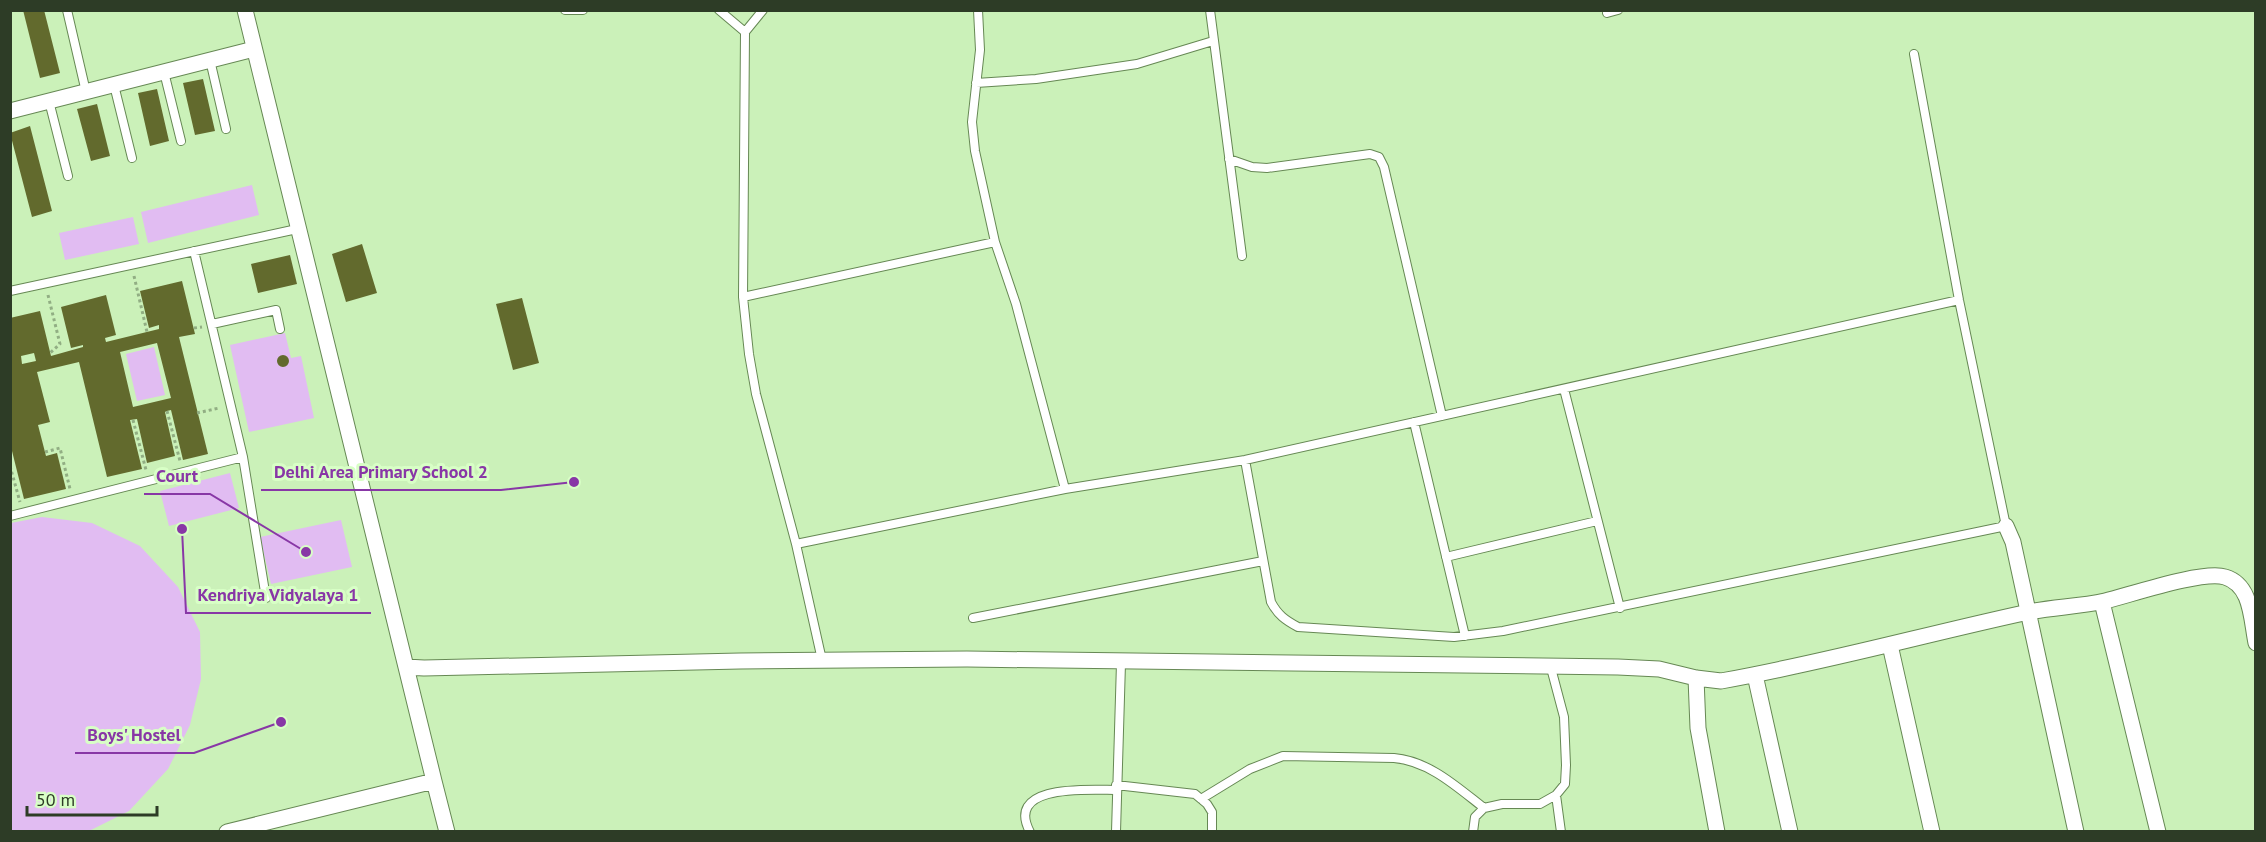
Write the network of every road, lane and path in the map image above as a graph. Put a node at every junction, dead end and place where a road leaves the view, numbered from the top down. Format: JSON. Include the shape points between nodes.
{"nodes":[{"id":1,"x":67,"y":10,"type":"edge"},
{"id":2,"x":245,"y":10,"type":"edge"},
{"id":3,"x":565,"y":10,"type":"edge"},
{"id":4,"x":583,"y":10,"type":"edge"},
{"id":5,"x":719,"y":10,"type":"edge"},
{"id":6,"x":763,"y":10,"type":"edge"},
{"id":7,"x":978,"y":10,"type":"edge"},
{"id":8,"x":1210,"y":10,"type":"edge"},
{"id":9,"x":1618,"y":10,"type":"edge"},
{"id":10,"x":1607,"y":13,"type":"dead end"},
{"id":11,"x":745,"y":32,"type":"junction"},
{"id":12,"x":1213,"y":41,"type":"junction"},
{"id":13,"x":254,"y":49,"type":"junction"},
{"id":14,"x":1914,"y":54,"type":"dead end"},
{"id":15,"x":210,"y":60,"type":"junction"},
{"id":16,"x":164,"y":72,"type":"junction"},
{"id":17,"x":976,"y":83,"type":"junction"},
{"id":18,"x":114,"y":85,"type":"junction"},
{"id":19,"x":86,"y":92,"type":"junction"},
{"id":20,"x":49,"y":101,"type":"junction"},
{"id":21,"x":10,"y":111,"type":"edge"},
{"id":22,"x":226,"y":129,"type":"dead end"},
{"id":23,"x":181,"y":141,"type":"dead end"},
{"id":24,"x":132,"y":158,"type":"dead end"},
{"id":25,"x":1229,"y":159,"type":"junction"},
{"id":26,"x":68,"y":176,"type":"dead end"},
{"id":27,"x":297,"y":229,"type":"junction"},
{"id":28,"x":994,"y":242,"type":"junction"},
{"id":29,"x":194,"y":251,"type":"junction"},
{"id":30,"x":1242,"y":256,"type":"dead end"},
{"id":31,"x":131,"y":264,"type":"junction"},
{"id":32,"x":46,"y":284,"type":"junction"},
{"id":33,"x":10,"y":291,"type":"edge"},
{"id":34,"x":743,"y":297,"type":"junction"},
{"id":35,"x":1959,"y":300,"type":"junction"},
{"id":36,"x":212,"y":324,"type":"junction"},
{"id":37,"x":280,"y":329,"type":"dead end"},
{"id":38,"x":147,"y":332,"type":"dead end"},
{"id":39,"x":50,"y":354,"type":"dead end"},
{"id":40,"x":1564,"y":388,"type":"junction"},
{"id":41,"x":231,"y":405,"type":"junction"},
{"id":42,"x":167,"y":411,"type":"dead end"},
{"id":43,"x":197,"y":413,"type":"dead end"},
{"id":44,"x":1442,"y":416,"type":"junction"},
{"id":45,"x":133,"y":420,"type":"dead end"},
{"id":46,"x":1414,"y":422,"type":"junction"},
{"id":47,"x":45,"y":452,"type":"dead end"},
{"id":48,"x":243,"y":457,"type":"junction"},
{"id":49,"x":1245,"y":460,"type":"junction"},
{"id":50,"x":10,"y":466,"type":"edge"},
{"id":51,"x":183,"y":472,"type":"junction"},
{"id":52,"x":148,"y":481,"type":"junction"},
{"id":53,"x":1065,"y":489,"type":"junction"},
{"id":54,"x":72,"y":500,"type":"junction"},
{"id":55,"x":22,"y":512,"type":"junction"},
{"id":56,"x":10,"y":516,"type":"edge"},
{"id":57,"x":1597,"y":520,"type":"junction"},
{"id":58,"x":2006,"y":526,"type":"junction"},
{"id":59,"x":796,"y":544,"type":"junction"},
{"id":60,"x":1446,"y":557,"type":"junction"},
{"id":61,"x":1263,"y":561,"type":"junction"},
{"id":62,"x":266,"y":598,"type":"dead end"},
{"id":63,"x":2103,"y":602,"type":"junction"},
{"id":64,"x":1620,"y":608,"type":"junction"},
{"id":65,"x":2027,"y":612,"type":"junction"},
{"id":66,"x":973,"y":618,"type":"dead end"},
{"id":67,"x":1465,"y":636,"type":"junction"},
{"id":68,"x":2256,"y":643,"type":"edge"},
{"id":69,"x":1890,"y":645,"type":"junction"},
{"id":70,"x":822,"y":662,"type":"junction"},
{"id":71,"x":1121,"y":663,"type":"junction"},
{"id":72,"x":406,"y":667,"type":"junction"},
{"id":73,"x":1551,"y":668,"type":"junction"},
{"id":74,"x":1755,"y":675,"type":"junction"},
{"id":75,"x":1696,"y":678,"type":"junction"},
{"id":76,"x":434,"y":780,"type":"junction"},
{"id":77,"x":1116,"y":788,"type":"junction"},
{"id":78,"x":1556,"y":795,"type":"junction"},
{"id":79,"x":1201,"y":800,"type":"junction"},
{"id":80,"x":1484,"y":808,"type":"junction"},
{"id":81,"x":227,"y":831,"type":"edge"},
{"id":82,"x":447,"y":831,"type":"edge"},
{"id":83,"x":1030,"y":831,"type":"edge"},
{"id":84,"x":1116,"y":831,"type":"edge"},
{"id":85,"x":1212,"y":831,"type":"edge"},
{"id":86,"x":1473,"y":831,"type":"edge"},
{"id":87,"x":1561,"y":831,"type":"edge"},
{"id":88,"x":1717,"y":831,"type":"edge"},
{"id":89,"x":1791,"y":831,"type":"edge"},
{"id":90,"x":1932,"y":831,"type":"edge"},
{"id":91,"x":2076,"y":831,"type":"edge"},
{"id":92,"x":2158,"y":831,"type":"edge"}],
"edges":[{"from":1,"to":19,"type":"lane"},
{"from":2,"to":13,"type":"street"},
{"from":3,"to":4,"type":"lane"},
{"from":5,"to":11,"type":"lane"},
{"from":6,"to":11,"type":"lane"},
{"from":7,"to":17,"type":"lane","via":[[980,50]]},
{"from":8,"to":12,"type":"lane"},
{"from":9,"to":10,"type":"lane"},
{"from":11,"to":34,"type":"lane"},
{"from":12,"to":17,"type":"lane","via":[[1137,64],[1036,79]]},
{"from":12,"to":25,"type":"lane"},
{"from":13,"to":15,"type":"street"},
{"from":13,"to":27,"type":"street"},
{"from":14,"to":35,"type":"lane"},
{"from":15,"to":16,"type":"street"},
{"from":15,"to":22,"type":"lane"},
{"from":16,"to":18,"type":"street"},
{"from":16,"to":23,"type":"lane"},
{"from":17,"to":28,"type":"lane","via":[[972,122],[975,151]]},
{"from":18,"to":19,"type":"street"},
{"from":18,"to":24,"type":"lane"},
{"from":19,"to":20,"type":"street"},
{"from":20,"to":21,"type":"street"},
{"from":20,"to":26,"type":"lane"},
{"from":25,"to":30,"type":"lane"},
{"from":25,"to":44,"type":"lane","via":[[1267,168],[1370,154],[1379,157]]},
{"from":27,"to":29,"type":"lane"},
{"from":27,"to":72,"type":"street"},
{"from":28,"to":34,"type":"lane"},
{"from":28,"to":53,"type":"lane","via":[[1016,304]]},
{"from":29,"to":31,"type":"lane"},
{"from":29,"to":36,"type":"lane"},
{"from":31,"to":32,"type":"lane"},
{"from":31,"to":38,"type":"path"},
{"from":32,"to":33,"type":"lane"},
{"from":32,"to":39,"type":"path","via":[[60,344]]},
{"from":34,"to":59,"type":"lane","via":[[756,394]]},
{"from":35,"to":40,"type":"lane"},
{"from":35,"to":58,"type":"lane"},
{"from":36,"to":37,"type":"lane","via":[[276,310]]},
{"from":36,"to":41,"type":"lane"},
{"from":40,"to":44,"type":"lane"},
{"from":40,"to":57,"type":"lane"},
{"from":41,"to":43,"type":"path"},
{"from":41,"to":48,"type":"lane"},
{"from":42,"to":51,"type":"path"},
{"from":44,"to":46,"type":"lane"},
{"from":45,"to":52,"type":"path"},
{"from":46,"to":49,"type":"lane"},
{"from":46,"to":60,"type":"lane"},
{"from":47,"to":54,"type":"path","via":[[60,448]]},
{"from":48,"to":51,"type":"lane"},
{"from":48,"to":62,"type":"lane"},
{"from":49,"to":53,"type":"lane"},
{"from":49,"to":61,"type":"lane"},
{"from":50,"to":55,"type":"path"},
{"from":51,"to":52,"type":"lane"},
{"from":52,"to":54,"type":"lane"},
{"from":53,"to":59,"type":"lane"},
{"from":54,"to":55,"type":"lane"},
{"from":55,"to":56,"type":"lane"},
{"from":57,"to":60,"type":"lane"},
{"from":57,"to":64,"type":"lane"},
{"from":58,"to":64,"type":"lane"},
{"from":58,"to":65,"type":"street","via":[[2013,542]]},
{"from":59,"to":70,"type":"lane"},
{"from":60,"to":67,"type":"lane"},
{"from":61,"to":66,"type":"lane"},
{"from":61,"to":67,"type":"lane","via":[[1276,612],[1298,627]]},
{"from":63,"to":65,"type":"street"},
{"from":63,"to":68,"type":"street","via":[[2186,580],[2223,576],[2238,583],[2247,596]]},
{"from":63,"to":92,"type":"street"},
{"from":64,"to":67,"type":"lane"},
{"from":65,"to":69,"type":"street"},
{"from":65,"to":91,"type":"street"},
{"from":69,"to":74,"type":"street"},
{"from":69,"to":90,"type":"street"},
{"from":70,"to":71,"type":"street","via":[[967,659]]},
{"from":70,"to":72,"type":"street"},
{"from":71,"to":73,"type":"street","via":[[1496,664]]},
{"from":71,"to":77,"type":"lane"},
{"from":72,"to":76,"type":"street"},
{"from":73,"to":75,"type":"street","via":[[1659,669]]},
{"from":73,"to":78,"type":"lane","via":[[1564,717],[1566,765],[1565,784]]},
{"from":74,"to":75,"type":"street","via":[[1721,681]]},
{"from":74,"to":89,"type":"street"},
{"from":75,"to":88,"type":"street","via":[[1698,728]]},
{"from":76,"to":81,"type":"street"},
{"from":76,"to":82,"type":"street"},
{"from":77,"to":79,"type":"lane","via":[[1195,794]]},
{"from":77,"to":83,"type":"lane","via":[[1065,791],[1032,801],[1027,807],[1026,825]]},
{"from":77,"to":84,"type":"lane"},
{"from":78,"to":80,"type":"lane","via":[[1540,804]]},
{"from":78,"to":87,"type":"lane"},
{"from":79,"to":80,"type":"lane","via":[[1250,769],[1283,756],[1394,758],[1413,762],[1443,777]]},
{"from":79,"to":85,"type":"lane","via":[[1212,812]]},
{"from":80,"to":86,"type":"lane","via":[[1475,818]]}]}
